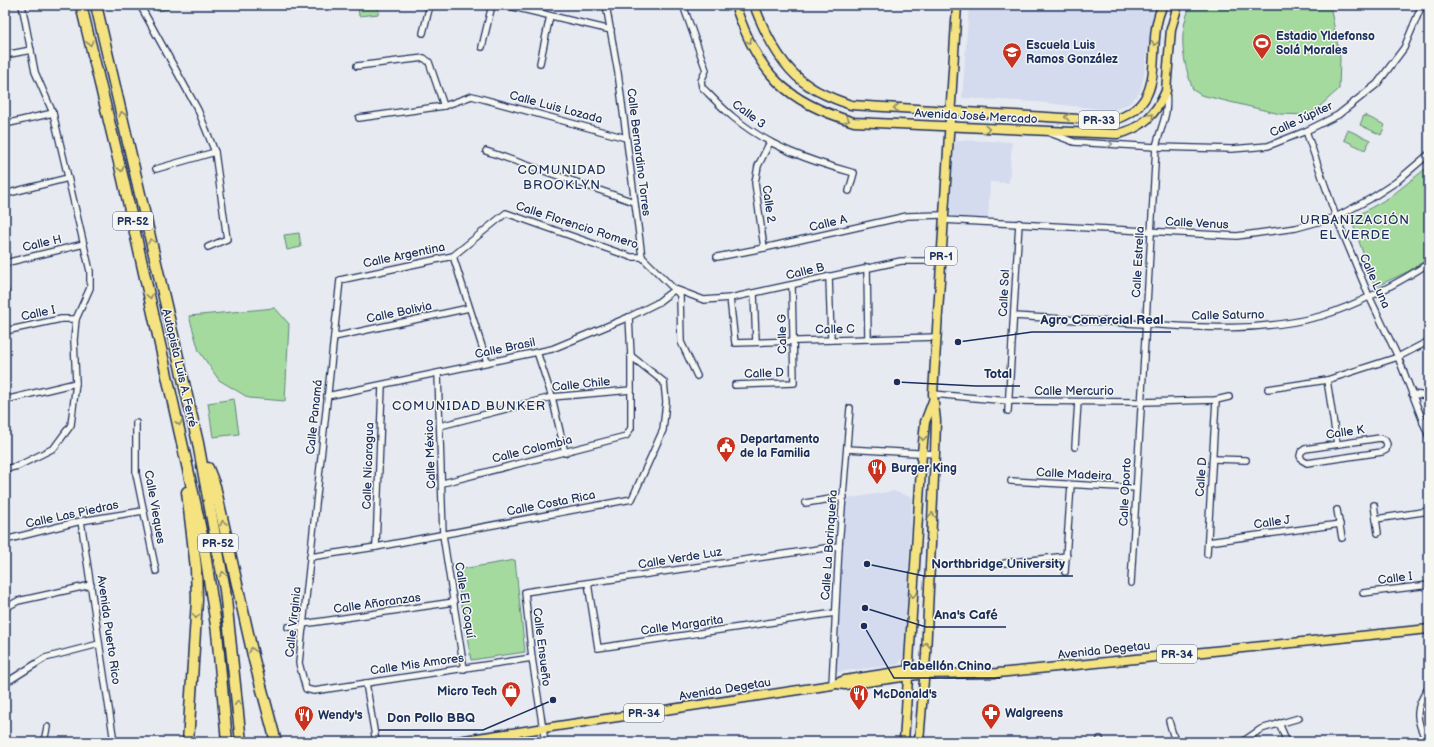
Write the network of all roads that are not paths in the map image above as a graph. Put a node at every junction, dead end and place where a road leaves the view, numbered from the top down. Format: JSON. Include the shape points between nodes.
{"nodes":[{"id":1,"x":22,"y":5,"type":"edge"},
{"id":2,"x":81,"y":5,"type":"edge"},
{"id":3,"x":96,"y":5,"type":"edge"},
{"id":4,"x":140,"y":5,"type":"edge"},
{"id":5,"x":430,"y":5,"type":"edge"},
{"id":6,"x":492,"y":5,"type":"edge"},
{"id":7,"x":505,"y":5,"type":"edge"},
{"id":8,"x":606,"y":5,"type":"edge"},
{"id":9,"x":683,"y":5,"type":"edge"},
{"id":10,"x":735,"y":5,"type":"edge"},
{"id":11,"x":754,"y":5,"type":"edge"},
{"id":12,"x":957,"y":5,"type":"edge"},
{"id":13,"x":1163,"y":5,"type":"edge"},
{"id":14,"x":1178,"y":5,"type":"edge"},
{"id":15,"x":1422,"y":5,"type":"edge"},
{"id":16,"x":550,"y":16,"type":"junction"},
{"id":17,"x":612,"y":30,"type":"junction"},
{"id":18,"x":423,"y":33,"type":"dead end"},
{"id":19,"x":482,"y":48,"type":"dead end"},
{"id":20,"x":31,"y":50,"type":"junction"},
{"id":21,"x":5,"y":55,"type":"edge"},
{"id":22,"x":540,"y":63,"type":"dead end"},
{"id":23,"x":357,"y":66,"type":"dead end"},
{"id":24,"x":1166,"y":91,"type":"junction"},
{"id":25,"x":444,"y":106,"type":"junction"},
{"id":26,"x":949,"y":111,"type":"junction"},
{"id":27,"x":52,"y":113,"type":"junction"},
{"id":28,"x":359,"y":118,"type":"dead end"},
{"id":29,"x":5,"y":124,"type":"edge"},
{"id":30,"x":948,"y":127,"type":"junction"},
{"id":31,"x":1045,"y":131,"type":"junction"},
{"id":32,"x":1306,"y":131,"type":"junction"},
{"id":33,"x":626,"y":138,"type":"junction"},
{"id":34,"x":770,"y":142,"type":"junction"},
{"id":35,"x":1156,"y":147,"type":"junction"},
{"id":36,"x":486,"y":151,"type":"dead end"},
{"id":37,"x":215,"y":152,"type":"junction"},
{"id":38,"x":1429,"y":154,"type":"edge"},
{"id":39,"x":156,"y":169,"type":"dead end"},
{"id":40,"x":68,"y":178,"type":"junction"},
{"id":41,"x":849,"y":191,"type":"dead end"},
{"id":42,"x":5,"y":194,"type":"edge"},
{"id":43,"x":634,"y":202,"type":"junction"},
{"id":44,"x":506,"y":213,"type":"joint"},
{"id":45,"x":943,"y":217,"type":"junction"},
{"id":46,"x":1336,"y":217,"type":"junction"},
{"id":47,"x":1019,"y":223,"type":"junction"},
{"id":48,"x":1151,"y":232,"type":"junction"},
{"id":49,"x":84,"y":244,"type":"junction"},
{"id":50,"x":208,"y":247,"type":"dead end"},
{"id":51,"x":764,"y":248,"type":"junction"},
{"id":52,"x":453,"y":256,"type":"junction"},
{"id":53,"x":642,"y":257,"type":"junction"},
{"id":54,"x":717,"y":257,"type":"dead end"},
{"id":55,"x":941,"y":261,"type":"junction"},
{"id":56,"x":5,"y":262,"type":"edge"},
{"id":57,"x":1429,"y":263,"type":"edge"},
{"id":58,"x":867,"y":267,"type":"junction"},
{"id":59,"x":829,"y":276,"type":"junction"},
{"id":60,"x":340,"y":280,"type":"joint"},
{"id":61,"x":792,"y":285,"type":"junction"},
{"id":62,"x":675,"y":289,"type":"junction"},
{"id":63,"x":754,"y":293,"type":"junction"},
{"id":64,"x":1369,"y":296,"type":"junction"},
{"id":65,"x":730,"y":298,"type":"junction"},
{"id":66,"x":469,"y":308,"type":"junction"},
{"id":67,"x":1014,"y":316,"type":"junction"},
{"id":68,"x":629,"y":317,"type":"junction"},
{"id":69,"x":76,"y":319,"type":"junction"},
{"id":70,"x":1146,"y":324,"type":"junction"},
{"id":71,"x":5,"y":331,"type":"edge"},
{"id":72,"x":334,"y":337,"type":"junction"},
{"id":73,"x":937,"y":337,"type":"junction"},
{"id":74,"x":868,"y":339,"type":"junction"},
{"id":75,"x":831,"y":340,"type":"junction"},
{"id":76,"x":794,"y":341,"type":"junction"},
{"id":77,"x":1429,"y":341,"type":"edge"},
{"id":78,"x":756,"y":342,"type":"junction"},
{"id":79,"x":537,"y":352,"type":"junction"},
{"id":80,"x":631,"y":356,"type":"junction"},
{"id":81,"x":1398,"y":357,"type":"junction"},
{"id":82,"x":487,"y":362,"type":"junction"},
{"id":83,"x":438,"y":373,"type":"junction"},
{"id":84,"x":698,"y":376,"type":"dead end"},
{"id":85,"x":1327,"y":380,"type":"junction"},
{"id":86,"x":76,"y":383,"type":"junction"},
{"id":87,"x":794,"y":383,"type":"joint"},
{"id":88,"x":735,"y":385,"type":"dead end"},
{"id":89,"x":382,"y":386,"type":"junction"},
{"id":90,"x":1268,"y":389,"type":"dead end"},
{"id":91,"x":631,"y":390,"type":"junction"},
{"id":92,"x":1412,"y":394,"type":"junction"},
{"id":93,"x":327,"y":396,"type":"junction"},
{"id":94,"x":1429,"y":396,"type":"edge"},
{"id":95,"x":552,"y":397,"type":"junction"},
{"id":96,"x":933,"y":397,"type":"junction"},
{"id":97,"x":1229,"y":397,"type":"dead end"},
{"id":98,"x":5,"y":400,"type":"edge"},
{"id":99,"x":1216,"y":400,"type":"junction"},
{"id":100,"x":1008,"y":401,"type":"junction"},
{"id":101,"x":1078,"y":402,"type":"junction"},
{"id":102,"x":1142,"y":402,"type":"junction"},
{"id":103,"x":850,"y":408,"type":"dead end"},
{"id":104,"x":1008,"y":411,"type":"dead end"},
{"id":105,"x":1429,"y":420,"type":"edge"},
{"id":106,"x":136,"y":423,"type":"dead end"},
{"id":107,"x":1423,"y":423,"type":"junction"},
{"id":108,"x":440,"y":426,"type":"junction"},
{"id":109,"x":1429,"y":437,"type":"edge"},
{"id":110,"x":183,"y":438,"type":"junction"},
{"id":111,"x":198,"y":443,"type":"junction"},
{"id":112,"x":1337,"y":444,"type":"junction"},
{"id":113,"x":1075,"y":447,"type":"dead end"},
{"id":114,"x":847,"y":449,"type":"junction"},
{"id":115,"x":565,"y":452,"type":"junction"},
{"id":116,"x":922,"y":454,"type":"junction"},
{"id":117,"x":935,"y":454,"type":"junction"},
{"id":118,"x":1213,"y":458,"type":"junction"},
{"id":119,"x":1246,"y":460,"type":"dead end"},
{"id":120,"x":5,"y":469,"type":"edge"},
{"id":121,"x":1011,"y":481,"type":"dead end"},
{"id":122,"x":443,"y":483,"type":"junction"},
{"id":123,"x":1071,"y":485,"type":"junction"},
{"id":124,"x":1136,"y":488,"type":"junction"},
{"id":125,"x":844,"y":497,"type":"junction"},
{"id":126,"x":805,"y":503,"type":"dead end"},
{"id":127,"x":1374,"y":505,"type":"dead end"},
{"id":128,"x":1338,"y":510,"type":"dead end"},
{"id":129,"x":143,"y":511,"type":"junction"},
{"id":130,"x":1429,"y":511,"type":"edge"},
{"id":131,"x":1376,"y":519,"type":"junction"},
{"id":132,"x":81,"y":521,"type":"junction"},
{"id":133,"x":1340,"y":524,"type":"junction"},
{"id":134,"x":1378,"y":533,"type":"dead end"},
{"id":135,"x":443,"y":535,"type":"junction"},
{"id":136,"x":1342,"y":538,"type":"dead end"},
{"id":137,"x":5,"y":540,"type":"edge"},
{"id":138,"x":1208,"y":542,"type":"junction"},
{"id":139,"x":839,"y":546,"type":"junction"},
{"id":140,"x":376,"y":547,"type":"junction"},
{"id":141,"x":1207,"y":554,"type":"dead end"},
{"id":142,"x":1067,"y":556,"type":"junction"},
{"id":143,"x":310,"y":557,"type":"junction"},
{"id":144,"x":1005,"y":563,"type":"dead end"},
{"id":145,"x":156,"y":571,"type":"dead end"},
{"id":146,"x":1066,"y":572,"type":"dead end"},
{"id":147,"x":588,"y":583,"type":"junction"},
{"id":148,"x":1131,"y":583,"type":"dead end"},
{"id":149,"x":91,"y":585,"type":"junction"},
{"id":150,"x":1429,"y":585,"type":"edge"},
{"id":151,"x":525,"y":592,"type":"joint"},
{"id":152,"x":1363,"y":593,"type":"dead end"},
{"id":153,"x":454,"y":602,"type":"junction"},
{"id":154,"x":5,"y":608,"type":"edge"},
{"id":155,"x":836,"y":613,"type":"junction"},
{"id":156,"x":303,"y":626,"type":"junction"},
{"id":157,"x":288,"y":627,"type":"dead end"},
{"id":158,"x":1429,"y":629,"type":"edge"},
{"id":159,"x":100,"y":644,"type":"junction"},
{"id":160,"x":532,"y":658,"type":"junction"},
{"id":161,"x":464,"y":669,"type":"junction"},
{"id":162,"x":908,"y":674,"type":"junction"},
{"id":163,"x":924,"y":674,"type":"junction"},
{"id":164,"x":874,"y":682,"type":"junction"},
{"id":165,"x":366,"y":683,"type":"junction"},
{"id":166,"x":834,"y":684,"type":"junction"},
{"id":167,"x":5,"y":685,"type":"edge"},
{"id":168,"x":1429,"y":687,"type":"edge"},
{"id":169,"x":306,"y":689,"type":"joint"},
{"id":170,"x":907,"y":696,"type":"junction"},
{"id":171,"x":1299,"y":718,"type":"dead end"},
{"id":172,"x":1169,"y":721,"type":"dead end"},
{"id":173,"x":1279,"y":723,"type":"junction"},
{"id":174,"x":47,"y":727,"type":"dead end"},
{"id":175,"x":542,"y":728,"type":"junction"},
{"id":176,"x":1425,"y":741,"type":"edge"},
{"id":177,"x":44,"y":742,"type":"edge"},
{"id":178,"x":114,"y":742,"type":"edge"},
{"id":179,"x":188,"y":742,"type":"edge"},
{"id":180,"x":227,"y":742,"type":"edge"},
{"id":181,"x":241,"y":742,"type":"edge"},
{"id":182,"x":276,"y":742,"type":"edge"},
{"id":183,"x":376,"y":742,"type":"edge"},
{"id":184,"x":451,"y":742,"type":"edge"},
{"id":185,"x":544,"y":742,"type":"edge"},
{"id":186,"x":904,"y":742,"type":"edge"},
{"id":187,"x":919,"y":742,"type":"edge"},
{"id":188,"x":1175,"y":742,"type":"edge"},
{"id":189,"x":1242,"y":742,"type":"edge"},
{"id":190,"x":1287,"y":742,"type":"edge"}],
"edges":[{"from":1,"to":20,"type":"street"},
{"from":2,"to":110,"type":"highway","name":"Autopista Luis A. Ferré","number":"PR-52","one_way":true},
{"from":111,"to":3,"type":"highway","name":"Autopista Luis A. Ferré","number":"PR-52","one_way":true},
{"from":4,"to":37,"type":"street","via":[[198,110]]},
{"from":5,"to":18,"type":"street"},
{"from":6,"to":19,"type":"street"},
{"from":7,"to":16,"type":"street"},
{"from":8,"to":17,"type":"street","name":"Calle Bernardino Torres"},
{"from":9,"to":34,"type":"street","name":"Calle 3","via":[[706,70],[701,81],[702,88],[733,117]]},
{"from":10,"to":30,"type":"main road","name":"Avenida José Mercado","number":"PR-33","one_way":true,"via":[[745,35],[767,70],[784,89],[810,107],[854,122]]},
{"from":26,"to":11,"type":"main road","name":"Avenida José Mercado","number":"PR-33","one_way":true,"via":[[851,105],[824,95],[807,85],[792,71],[764,30]]},
{"from":12,"to":26,"type":"main road","number":"PR-1"},
{"from":13,"to":26,"type":"main road","name":"Avenida José Mercado","number":"PR-33","one_way":true,"via":[[1157,26],[1149,93],[1140,107],[1123,118],[1112,121]]},
{"from":14,"to":24,"type":"main road","name":"Avenida José Mercado","number":"PR-33","via":[[1171,30]]},
{"from":15,"to":32,"type":"street","name":"Calle Júpiter","via":[[1404,48],[1377,84],[1338,115]]},
{"from":16,"to":17,"type":"street"},
{"from":16,"to":22,"type":"street"},
{"from":17,"to":33,"type":"street","name":"Calle Bernardino Torres"},
{"from":20,"to":21,"type":"street"},
{"from":20,"to":27,"type":"street","via":[[35,72]]},
{"from":23,"to":25,"type":"street","via":[[424,58],[429,62]]},
{"from":31,"to":24,"type":"main road","name":"Avenida José Mercado","number":"PR-33","one_way":true,"via":[[1117,134],[1130,132],[1149,119]]},
{"from":24,"to":35,"type":"street","name":"Calle Estrella","via":[[1168,108]]},
{"from":25,"to":28,"type":"street"},
{"from":25,"to":33,"type":"street","name":"Calle Luis Lozada","via":[[472,96]]},
{"from":26,"to":30,"type":"main road","number":"PR-1"},
{"from":27,"to":29,"type":"street"},
{"from":27,"to":40,"type":"street"},
{"from":30,"to":31,"type":"main road","name":"Avenida José Mercado","number":"PR-33","one_way":true},
{"from":30,"to":45,"type":"main road","number":"PR-1"},
{"from":31,"to":35,"type":"street","name":"Calle Júpiter","one_way":true,"via":[[1074,142]]},
{"from":32,"to":35,"type":"street","name":"Calle Júpiter","via":[[1268,146]]},
{"from":32,"to":46,"type":"street","name":"Calle Luna"},
{"from":33,"to":43,"type":"street","name":"Calle Bernardino Torres"},
{"from":34,"to":41,"type":"street","name":"Calle 3","via":[[811,161],[854,174]]},
{"from":34,"to":51,"type":"street","name":"Calle 2","via":[[758,166],[755,183]]},
{"from":35,"to":48,"type":"street","name":"Calle Estrella"},
{"from":36,"to":43,"type":"street"},
{"from":37,"to":39,"type":"street"},
{"from":37,"to":50,"type":"street","via":[[227,239]]},
{"from":38,"to":46,"type":"street","name":"Calle Venus","via":[[1396,182]]},
{"from":40,"to":42,"type":"street"},
{"from":40,"to":49,"type":"street"},
{"from":43,"to":53,"type":"street","name":"Calle Bernardino Torres"},
{"from":44,"to":52,"type":"street","name":"Calle Argentina"},
{"from":44,"to":53,"type":"street","name":"Calle Florencio Romero","via":[[631,257]]},
{"from":45,"to":47,"type":"street","name":"Calle Venus"},
{"from":45,"to":51,"type":"street","name":"Calle A","via":[[907,216]]},
{"from":45,"to":55,"type":"main road","number":"PR-1"},
{"from":46,"to":48,"type":"street","name":"Calle Venus","via":[[1296,228],[1237,236]]},
{"from":46,"to":64,"type":"street","name":"Calle Luna"},
{"from":47,"to":48,"type":"street","name":"Calle Venus"},
{"from":47,"to":67,"type":"street","name":"Calle Sol"},
{"from":48,"to":70,"type":"street","name":"Calle Estrella"},
{"from":49,"to":56,"type":"street","name":"Calle H"},
{"from":49,"to":69,"type":"street","via":[[90,271],[90,288]]},
{"from":51,"to":54,"type":"street","name":"Calle A"},
{"from":52,"to":60,"type":"street","name":"Calle Argentina"},
{"from":52,"to":66,"type":"street"},
{"from":53,"to":62,"type":"street"},
{"from":55,"to":58,"type":"street","name":"Calle B","via":[[901,261]]},
{"from":55,"to":73,"type":"main road","number":"PR-1"},
{"from":57,"to":64,"type":"street","name":"Calle Saturno"},
{"from":58,"to":59,"type":"street","name":"Calle B"},
{"from":58,"to":74,"type":"street"},
{"from":59,"to":61,"type":"street","name":"Calle B"},
{"from":59,"to":75,"type":"street"},
{"from":60,"to":72,"type":"street","name":"Calle Panamá"},
{"from":61,"to":63,"type":"street","name":"Calle B"},
{"from":61,"to":76,"type":"street","name":"Calle G"},
{"from":62,"to":65,"type":"street","name":"Calle B","via":[[704,300]]},
{"from":62,"to":68,"type":"street","name":"Calle Brasil","via":[[657,303]]},
{"from":62,"to":84,"type":"street","via":[[680,295],[681,342]]},
{"from":63,"to":65,"type":"street","name":"Calle B"},
{"from":63,"to":78,"type":"street"},
{"from":64,"to":70,"type":"street","name":"Calle Saturno","via":[[1321,316],[1267,326],[1214,329]]},
{"from":64,"to":81,"type":"street","name":"Calle Luna"},
{"from":65,"to":78,"type":"street","name":"Calle C","via":[[735,343]]},
{"from":66,"to":72,"type":"street","name":"Calle Bolivia"},
{"from":66,"to":82,"type":"street"},
{"from":67,"to":70,"type":"street","name":"Calle Saturno"},
{"from":67,"to":100,"type":"street","name":"Calle Sol"},
{"from":68,"to":79,"type":"street","name":"Calle Brasil","via":[[552,349]]},
{"from":68,"to":80,"type":"street"},
{"from":69,"to":71,"type":"street","name":"Calle I","via":[[61,319]]},
{"from":69,"to":86,"type":"street"},
{"from":70,"to":102,"type":"street","name":"Calle Estrella"},
{"from":72,"to":93,"type":"street","name":"Calle Panamá"},
{"from":73,"to":74,"type":"street","name":"Calle C"},
{"from":73,"to":96,"type":"main road","number":"PR-1"},
{"from":74,"to":75,"type":"street","name":"Calle C"},
{"from":75,"to":76,"type":"street","name":"Calle C"},
{"from":76,"to":78,"type":"street","name":"Calle C"},
{"from":76,"to":87,"type":"street","name":"Calle G"},
{"from":77,"to":81,"type":"street"},
{"from":79,"to":82,"type":"street","name":"Calle Brasil"},
{"from":79,"to":95,"type":"street"},
{"from":80,"to":91,"type":"street"},
{"from":80,"to":135,"type":"street","name":"Calle Costa Rica","via":[[664,382],[666,402],[663,430],[632,499]]},
{"from":81,"to":85,"type":"street"},
{"from":81,"to":92,"type":"street","name":"Calle Luna"},
{"from":82,"to":83,"type":"street","name":"Calle Brasil"},
{"from":83,"to":89,"type":"street","name":"Calle Brasil"},
{"from":83,"to":108,"type":"street","name":"Calle México"},
{"from":85,"to":90,"type":"street"},
{"from":85,"to":112,"type":"street"},
{"from":86,"to":98,"type":"street"},
{"from":86,"to":120,"type":"street","via":[[71,425],[54,448],[18,466]]},
{"from":87,"to":88,"type":"street","name":"Calle D"},
{"from":89,"to":93,"type":"street","name":"Calle Brasil"},
{"from":89,"to":140,"type":"street","name":"Calle Nicaragua"},
{"from":91,"to":95,"type":"street","name":"Calle Chile"},
{"from":91,"to":115,"type":"street","name":"Calle Colombia","via":[[630,428],[626,436]]},
{"from":92,"to":94,"type":"street"},
{"from":92,"to":107,"type":"street","name":"Calle Luna"},
{"from":93,"to":143,"type":"street","name":"Calle Panamá"},
{"from":95,"to":108,"type":"street","name":"Calle Chile"},
{"from":95,"to":115,"type":"street"},
{"from":96,"to":100,"type":"street","name":"Calle Mercurio"},
{"from":96,"to":116,"type":"main road","number":"PR-1","one_way":true,"via":[[925,422]]},
{"from":96,"to":117,"type":"main road","number":"PR-1","via":[[936,421]]},
{"from":97,"to":99,"type":"street","name":"Calle Mercurio"},
{"from":99,"to":102,"type":"street","name":"Calle Mercurio"},
{"from":99,"to":118,"type":"street","name":"Calle D"},
{"from":100,"to":101,"type":"street","name":"Calle Mercurio"},
{"from":100,"to":104,"type":"street","name":"Calle Sol"},
{"from":101,"to":102,"type":"street","name":"Calle Mercurio"},
{"from":101,"to":113,"type":"street"},
{"from":102,"to":124,"type":"street","name":"Calle Oporto"},
{"from":103,"to":114,"type":"street","name":"Calle La Borinqueña"},
{"from":105,"to":107,"type":"street"},
{"from":106,"to":129,"type":"street","name":"Calle Vieques","via":[[136,474]]},
{"from":107,"to":109,"type":"street","name":"Calle Luna"},
{"from":108,"to":122,"type":"street","name":"Calle México"},
{"from":110,"to":179,"type":"highway","one_way":true,"via":[[196,588]]},
{"from":110,"to":180,"type":"highway","name":"Autopista Luis A. Ferré","number":"PR-52","via":[[210,586]]},
{"from":181,"to":111,"type":"highway","name":"Autopista Luis A. Ferré","number":"PR-52","one_way":true,"via":[[220,555]]},
{"from":182,"to":111,"type":"highway","one_way":true,"via":[[254,660],[215,486]]},
{"from":112,"to":112,"type":"street","name":"Calle K","via":[[1380,438],[1388,444],[1382,452],[1308,463],[1300,456],[1305,449]]},
{"from":114,"to":116,"type":"street"},
{"from":114,"to":125,"type":"street","name":"Calle La Borinqueña"},
{"from":115,"to":122,"type":"street","name":"Calle Colombia"},
{"from":116,"to":117,"type":"street"},
{"from":116,"to":162,"type":"main road","number":"PR-1","one_way":true},
{"from":163,"to":117,"type":"main road","number":"PR-1","one_way":true},
{"from":118,"to":119,"type":"street"},
{"from":118,"to":138,"type":"street","name":"Calle D"},
{"from":121,"to":123,"type":"street","name":"Calle Madeira"},
{"from":122,"to":135,"type":"street","name":"Calle México"},
{"from":123,"to":124,"type":"street","name":"Calle Madeira"},
{"from":123,"to":142,"type":"street"},
{"from":124,"to":148,"type":"street","name":"Calle Oporto"},
{"from":125,"to":126,"type":"street"},
{"from":125,"to":139,"type":"street","name":"Calle La Borinqueña"},
{"from":127,"to":131,"type":"street"},
{"from":128,"to":133,"type":"street"},
{"from":129,"to":132,"type":"street","name":"Calle Las Piedras"},
{"from":129,"to":145,"type":"street","name":"Calle Vieques"},
{"from":130,"to":131,"type":"street"},
{"from":131,"to":134,"type":"street"},
{"from":132,"to":137,"type":"street","name":"Calle Las Piedras"},
{"from":132,"to":149,"type":"street","name":"Avenida Puerto Rico"},
{"from":133,"to":136,"type":"street"},
{"from":133,"to":138,"type":"street","name":"Calle J"},
{"from":135,"to":140,"type":"street","name":"Calle Costa Rica"},
{"from":135,"to":153,"type":"street","name":"Calle El Coquí"},
{"from":138,"to":141,"type":"street","name":"Calle D"},
{"from":139,"to":147,"type":"street","name":"Calle Verde Luz"},
{"from":139,"to":155,"type":"street","name":"Calle La Borinqueña"},
{"from":140,"to":143,"type":"street","name":"Calle Costa Rica"},
{"from":142,"to":144,"type":"street"},
{"from":142,"to":146,"type":"street"},
{"from":143,"to":156,"type":"street","name":"Calle Virginia"},
{"from":147,"to":151,"type":"street","name":"Calle Verde Luz"},
{"from":147,"to":155,"type":"street","name":"Calle Margarita","via":[[598,648]]},
{"from":149,"to":154,"type":"street","via":[[18,600]]},
{"from":149,"to":159,"type":"street","name":"Avenida Puerto Rico"},
{"from":150,"to":152,"type":"street","name":"Calle I"},
{"from":151,"to":160,"type":"street","name":"Calle Ensueño"},
{"from":153,"to":156,"type":"street","name":"Calle Añoranzas"},
{"from":153,"to":161,"type":"street","name":"Calle El Coquí"},
{"from":155,"to":166,"type":"street","name":"Calle La Borinqueña"},
{"from":156,"to":157,"type":"street","name":"Calle Añoranzas"},
{"from":156,"to":169,"type":"street","name":"Calle Virginia","via":[[299,663]]},
{"from":158,"to":163,"type":"main road","name":"Avenida Degetau","number":"PR-34","via":[[998,673]]},
{"from":159,"to":167,"type":"street","via":[[45,658]]},
{"from":159,"to":178,"type":"street","name":"Avenida Puerto Rico"},
{"from":160,"to":161,"type":"street","name":"Calle Mis Amores"},
{"from":160,"to":175,"type":"street","name":"Calle Ensueño"},
{"from":161,"to":165,"type":"street","name":"Calle Mis Amores"},
{"from":162,"to":163,"type":"main road","name":"Avenida Degetau","number":"PR-34"},
{"from":162,"to":164,"type":"main road","name":"Avenida Degetau","number":"PR-34"},
{"from":162,"to":166,"type":"main road","name":"Avenida Degetau","number":"PR-34","via":[[845,680]]},
{"from":162,"to":170,"type":"main road","number":"PR-1"},
{"from":163,"to":187,"type":"main road","number":"PR-1"},
{"from":164,"to":166,"type":"main road","name":"Avenida Degetau","number":"PR-34"},
{"from":164,"to":170,"type":"main road","via":[[896,682]]},
{"from":165,"to":169,"type":"street","name":"Calle Mis Amores","via":[[314,691]]},
{"from":165,"to":183,"type":"street"},
{"from":166,"to":175,"type":"main road","name":"Avenida Degetau","number":"PR-34"},
{"from":168,"to":176,"type":"street","via":[[1421,699],[1417,716]]},
{"from":170,"to":186,"type":"main road","number":"PR-1"},
{"from":171,"to":173,"type":"street"},
{"from":172,"to":188,"type":"street"},
{"from":173,"to":189,"type":"street","via":[[1261,729]]},
{"from":173,"to":190,"type":"street"},
{"from":174,"to":177,"type":"street"},
{"from":175,"to":184,"type":"main road","name":"Avenida Degetau","number":"PR-34"},
{"from":175,"to":185,"type":"street","name":"Calle Ensueño"}]}
